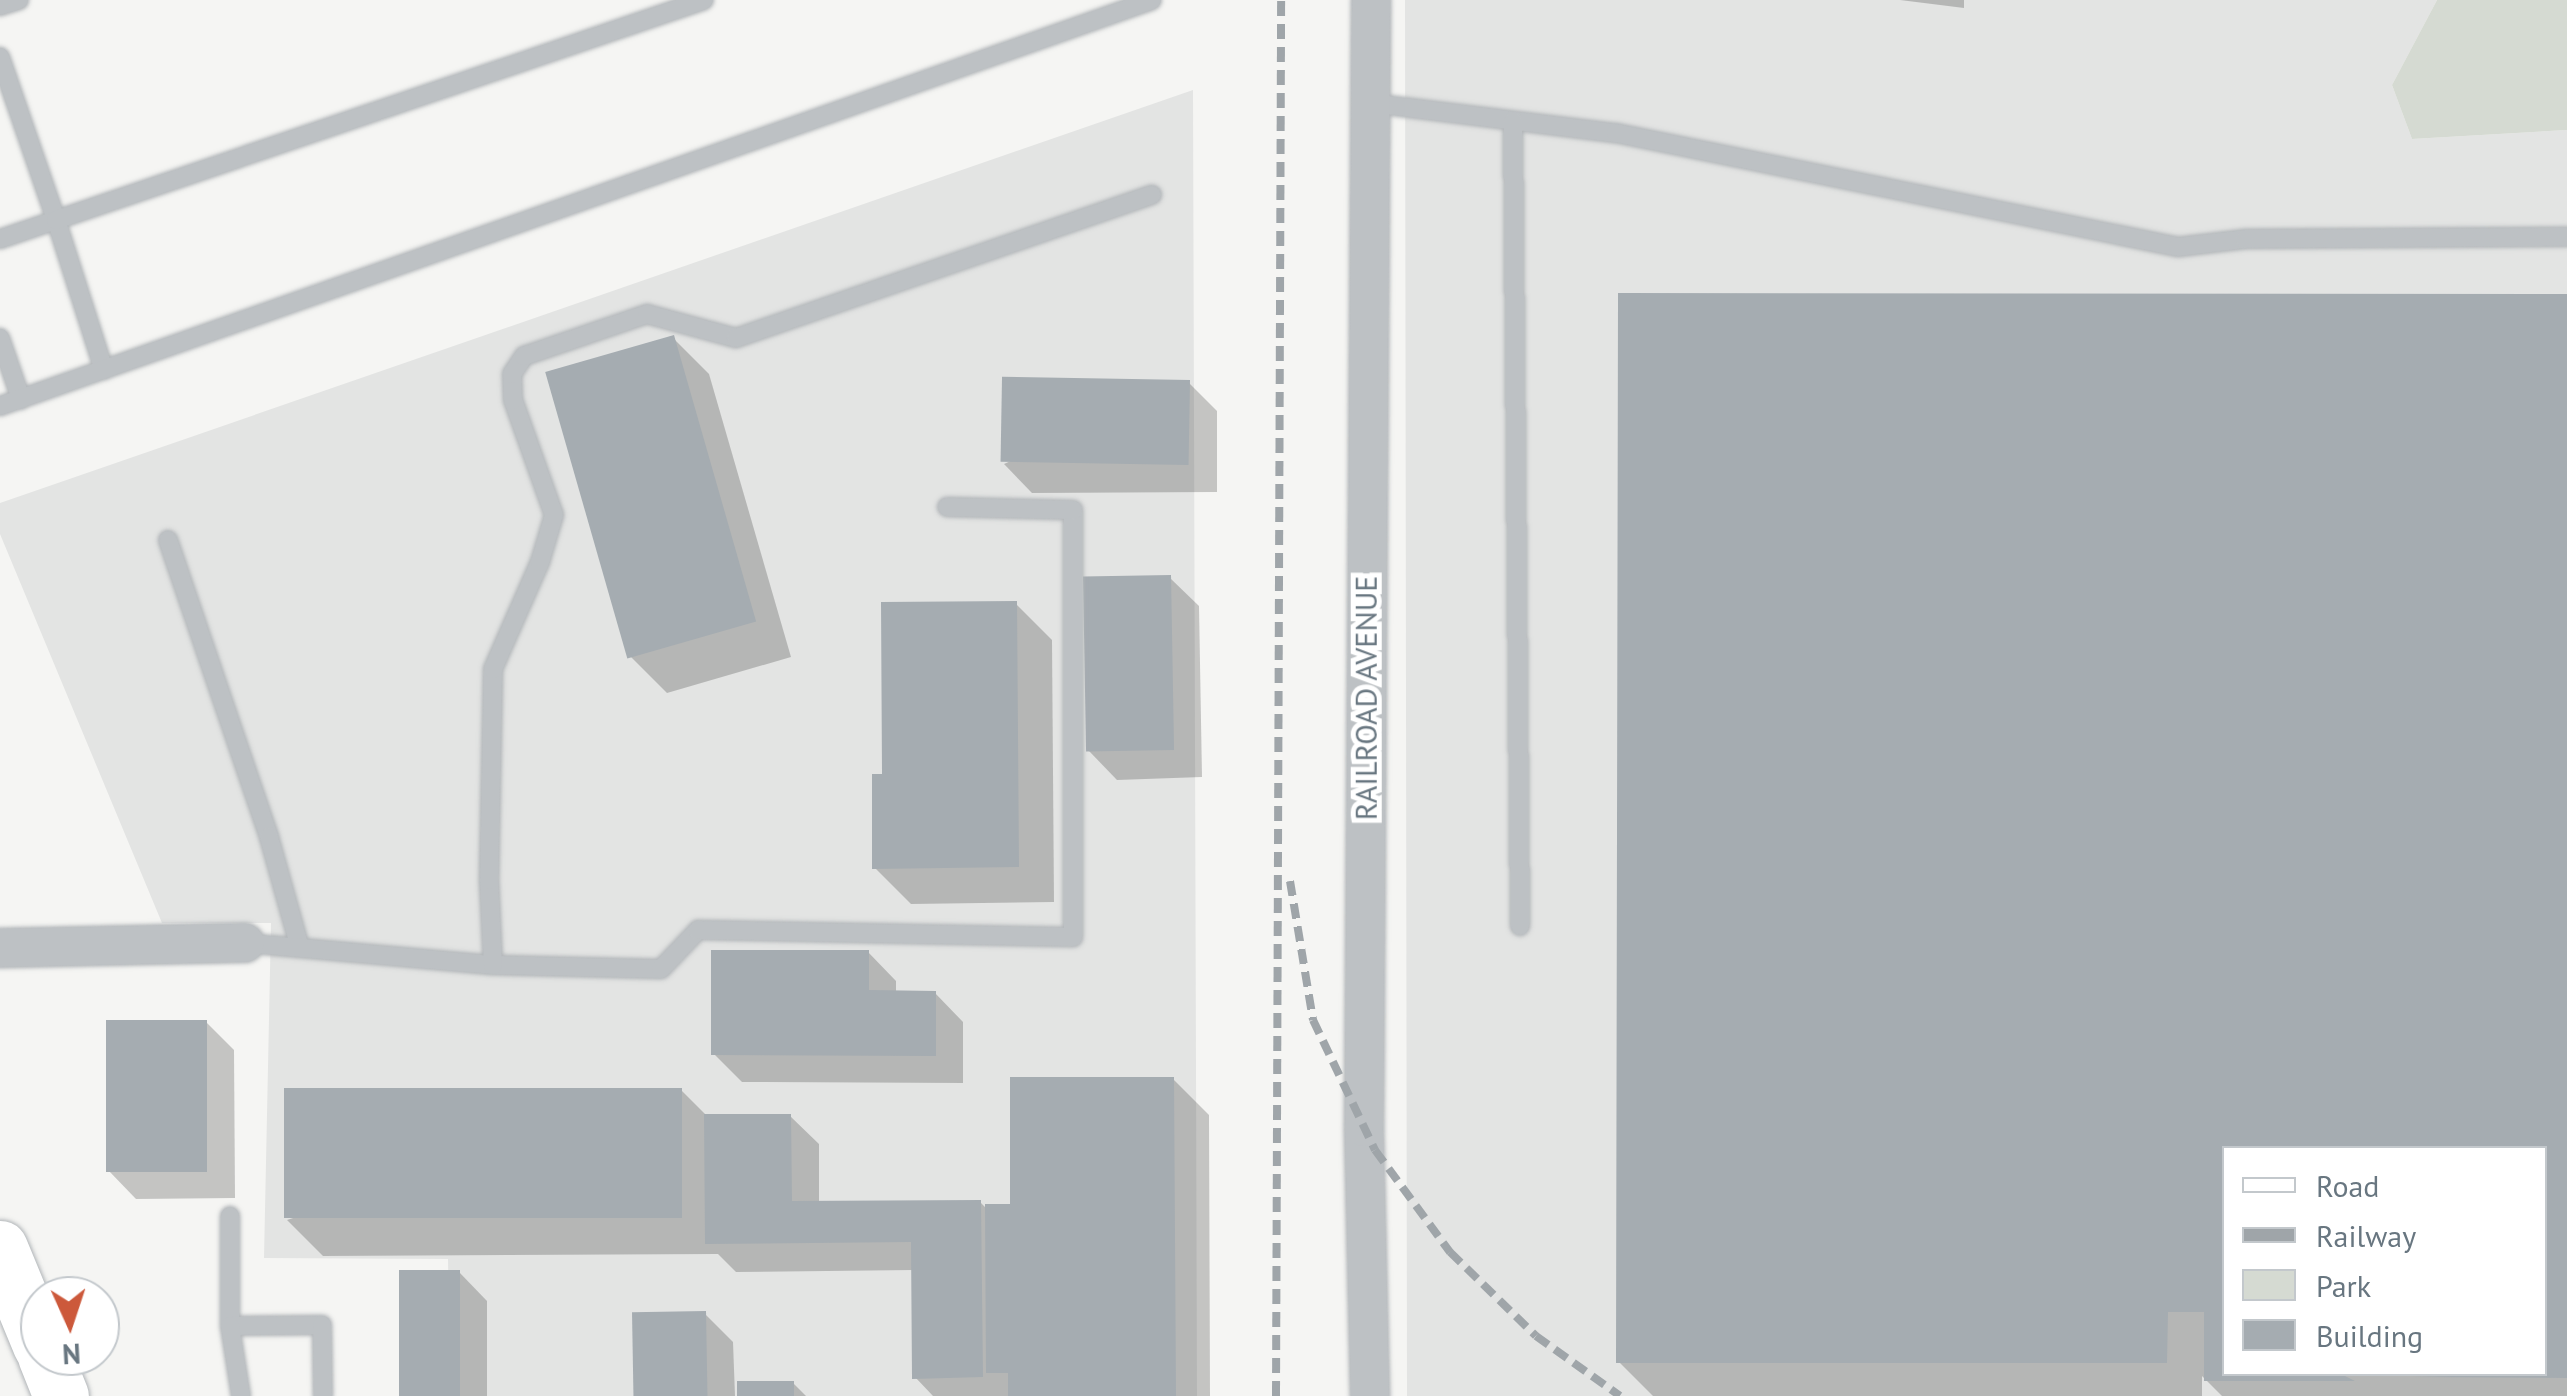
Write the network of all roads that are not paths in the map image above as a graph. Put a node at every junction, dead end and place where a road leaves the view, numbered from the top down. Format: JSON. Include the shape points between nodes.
{"nodes":[{"id":1,"x":19,"y":0,"type":"edge"},
{"id":2,"x":704,"y":0,"type":"edge"},
{"id":3,"x":1152,"y":0,"type":"edge"},
{"id":4,"x":1371,"y":0,"type":"edge"},
{"id":5,"x":0,"y":6,"type":"edge"},
{"id":6,"x":0,"y":57,"type":"edge"},
{"id":7,"x":1370,"y":103,"type":"junction"},
{"id":8,"x":1514,"y":121,"type":"junction"},
{"id":9,"x":1152,"y":195,"type":"dead end"},
{"id":10,"x":56,"y":220,"type":"junction"},
{"id":11,"x":2567,"y":237,"type":"edge"},
{"id":12,"x":0,"y":239,"type":"edge"},
{"id":13,"x":0,"y":338,"type":"edge"},
{"id":14,"x":104,"y":370,"type":"junction"},
{"id":15,"x":21,"y":399,"type":"junction"},
{"id":16,"x":0,"y":406,"type":"edge"},
{"id":17,"x":946,"y":507,"type":"dead end"},
{"id":18,"x":168,"y":540,"type":"dead end"},
{"id":19,"x":1520,"y":926,"type":"dead end"},
{"id":20,"x":245,"y":943,"type":"joint"},
{"id":21,"x":0,"y":948,"type":"edge"},
{"id":22,"x":300,"y":948,"type":"junction"},
{"id":23,"x":493,"y":965,"type":"junction"},
{"id":24,"x":230,"y":1216,"type":"dead end"},
{"id":25,"x":0,"y":1248,"type":"edge"},
{"id":26,"x":20,"y":1296,"type":"edge"},
{"id":27,"x":230,"y":1326,"type":"junction"},
{"id":28,"x":241,"y":1396,"type":"edge"},
{"id":29,"x":324,"y":1396,"type":"edge"},
{"id":30,"x":1370,"y":1396,"type":"edge"}],
"edges":[{"from":1,"to":5,"type":"lane"},
{"from":2,"to":10,"type":"lane"},
{"from":3,"to":14,"type":"lane"},
{"from":4,"to":7,"type":"street","name":"RAILROAD AVENUE"},
{"from":6,"to":10,"type":"lane"},
{"from":7,"to":8,"type":"lane"},
{"from":7,"to":30,"type":"street","name":"RAILROAD AVENUE","via":[[1364,1108]]},
{"from":8,"to":11,"type":"lane","via":[[1616,133],[2178,247],[2245,239]]},
{"from":8,"to":19,"type":"lane"},
{"from":9,"to":23,"type":"lane","via":[[736,338],[647,314],[524,356],[512,374],[513,400],[554,516],[493,669]]},
{"from":10,"to":12,"type":"lane"},
{"from":10,"to":14,"type":"lane"},
{"from":13,"to":15,"type":"lane"},
{"from":14,"to":15,"type":"lane"},
{"from":15,"to":16,"type":"lane"},
{"from":17,"to":23,"type":"lane","via":[[1073,510],[1073,937],[698,930],[661,969]]},
{"from":18,"to":22,"type":"lane"},
{"from":20,"to":21,"type":"street"},
{"from":20,"to":22,"type":"lane"},
{"from":22,"to":23,"type":"lane"},
{"from":24,"to":27,"type":"lane"},
{"from":25,"to":26,"type":"main road"},
{"from":27,"to":28,"type":"lane"},
{"from":27,"to":29,"type":"lane","via":[[322,1324]]}]}
